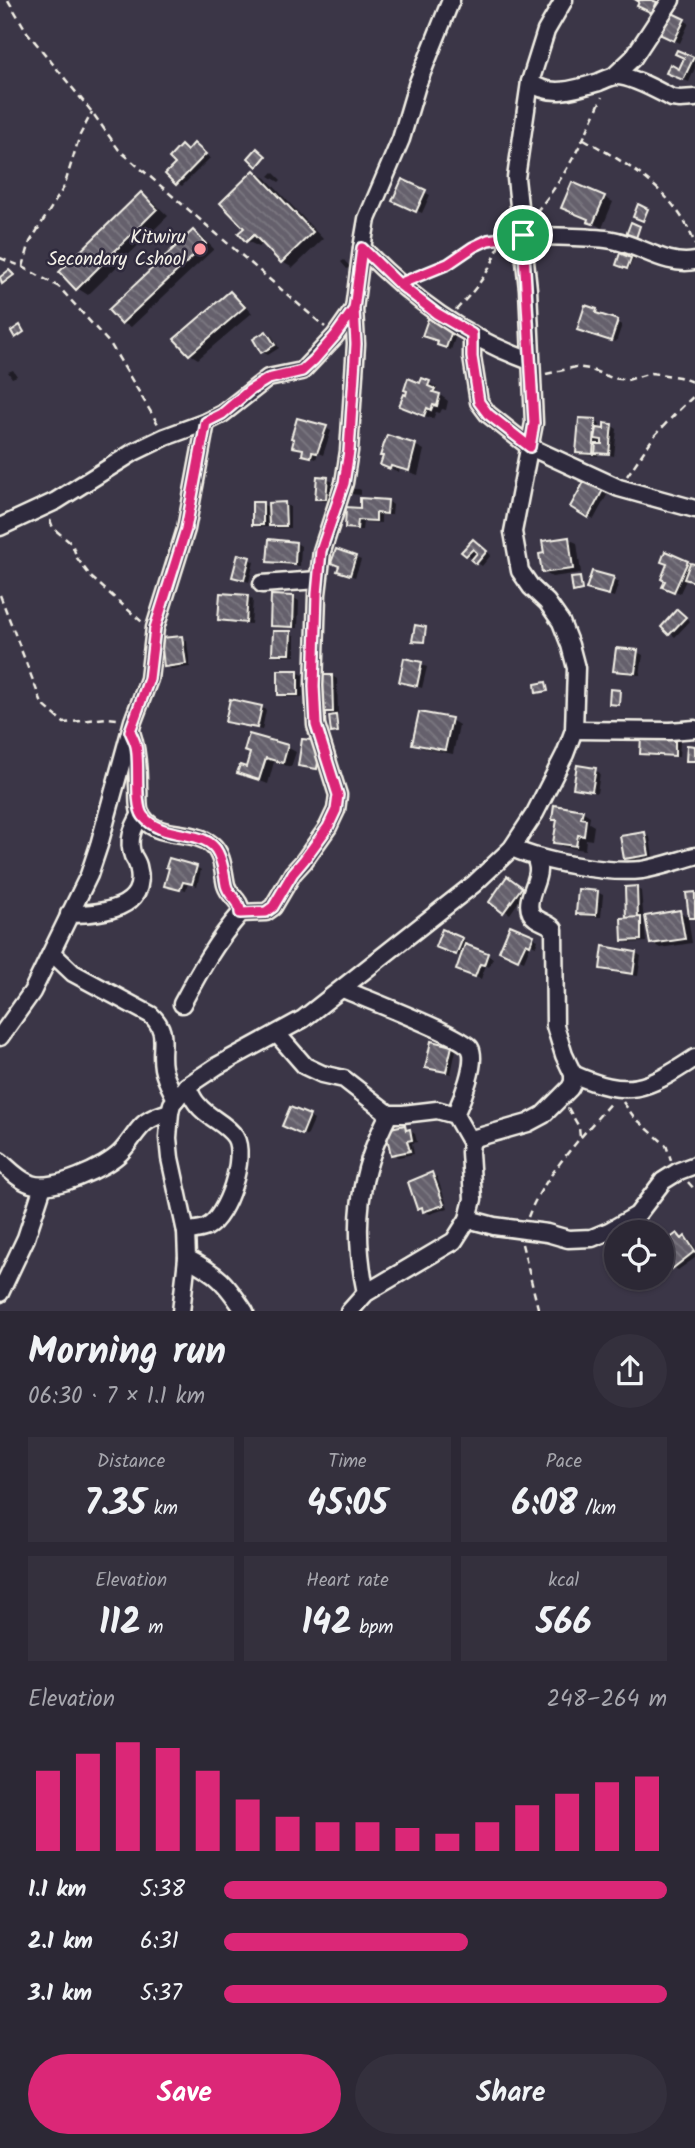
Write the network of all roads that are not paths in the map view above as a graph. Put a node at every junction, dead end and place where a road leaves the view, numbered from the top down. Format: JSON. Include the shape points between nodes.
{"nodes":[{"id":1,"x":451,"y":0,"type":"edge"},
{"id":2,"x":564,"y":0,"type":"edge"},
{"id":3,"x":671,"y":0,"type":"edge"},
{"id":4,"x":614,"y":76,"type":"junction"},
{"id":5,"x":530,"y":82,"type":"junction"},
{"id":6,"x":695,"y":98,"type":"edge"},
{"id":7,"x":523,"y":231,"type":"junction"},
{"id":8,"x":362,"y":248,"type":"junction"},
{"id":9,"x":695,"y":261,"type":"edge"},
{"id":10,"x":354,"y":309,"type":"junction"},
{"id":11,"x":472,"y":334,"type":"junction"},
{"id":12,"x":530,"y":361,"type":"junction"},
{"id":13,"x":206,"y":422,"type":"junction"},
{"id":14,"x":530,"y":447,"type":"junction"},
{"id":15,"x":695,"y":509,"type":"edge"},
{"id":16,"x":0,"y":527,"type":"edge"},
{"id":17,"x":318,"y":580,"type":"junction"},
{"id":18,"x":262,"y":584,"type":"dead end"},
{"id":19,"x":132,"y":726,"type":"junction"},
{"id":20,"x":695,"y":729,"type":"edge"},
{"id":21,"x":574,"y":730,"type":"junction"},
{"id":22,"x":141,"y":814,"type":"junction"},
{"id":23,"x":512,"y":848,"type":"junction"},
{"id":24,"x":695,"y":856,"type":"edge"},
{"id":25,"x":536,"y":857,"type":"junction"},
{"id":26,"x":240,"y":913,"type":"junction"},
{"id":27,"x":69,"y":914,"type":"junction"},
{"id":28,"x":52,"y":953,"type":"junction"},
{"id":29,"x":343,"y":989,"type":"junction"},
{"id":30,"x":182,"y":1004,"type":"dead end"},
{"id":31,"x":278,"y":1035,"type":"junction"},
{"id":32,"x":0,"y":1037,"type":"edge"},
{"id":33,"x":695,"y":1058,"type":"edge"},
{"id":34,"x":573,"y":1074,"type":"junction"},
{"id":35,"x":177,"y":1099,"type":"junction"},
{"id":36,"x":389,"y":1114,"type":"junction"},
{"id":37,"x":455,"y":1115,"type":"junction"},
{"id":38,"x":471,"y":1143,"type":"junction"},
{"id":39,"x":0,"y":1161,"type":"edge"},
{"id":40,"x":695,"y":1165,"type":"edge"},
{"id":41,"x":43,"y":1186,"type":"junction"},
{"id":42,"x":468,"y":1219,"type":"junction"},
{"id":43,"x":186,"y":1232,"type":"junction"},
{"id":44,"x":187,"y":1258,"type":"junction"},
{"id":45,"x":0,"y":1293,"type":"edge"},
{"id":46,"x":366,"y":1293,"type":"junction"},
{"id":47,"x":181,"y":1311,"type":"edge"},
{"id":48,"x":243,"y":1311,"type":"edge"},
{"id":49,"x":349,"y":1311,"type":"edge"}],
"edges":[{"from":1,"to":8,"type":"street","via":[[367,219]]},
{"from":2,"to":5,"type":"street","via":[[546,31]]},
{"from":3,"to":4,"type":"street","via":[[633,58]]},
{"from":4,"to":5,"type":"street","via":[[548,92]]},
{"from":4,"to":6,"type":"street","via":[[672,98]]},
{"from":5,"to":7,"type":"street","via":[[516,178]]},
{"from":7,"to":9,"type":"street","via":[[607,239],[679,263]]},
{"from":7,"to":12,"type":"street"},
{"from":8,"to":10,"type":"street"},
{"from":8,"to":11,"type":"street","via":[[436,313]]},
{"from":10,"to":13,"type":"street","via":[[302,371],[268,379]]},
{"from":10,"to":17,"type":"street","via":[[349,451],[344,483],[321,551]]},
{"from":11,"to":12,"type":"street"},
{"from":11,"to":14,"type":"street","via":[[479,402]]},
{"from":12,"to":14,"type":"street","via":[[534,423]]},
{"from":13,"to":16,"type":"street","via":[[134,452],[56,501]]},
{"from":13,"to":19,"type":"street","via":[[186,529],[155,628],[149,679]]},
{"from":14,"to":15,"type":"street","via":[[619,488]]},
{"from":14,"to":21,"type":"street","via":[[513,532],[516,553],[520,570],[561,622],[570,645],[576,668]]},
{"from":17,"to":18,"type":"street"},
{"from":17,"to":26,"type":"street","via":[[316,725],[338,795],[336,810],[273,907],[266,912]]},
{"from":19,"to":22,"type":"street"},
{"from":19,"to":27,"type":"street","via":[[89,875]]},
{"from":20,"to":21,"type":"street"},
{"from":21,"to":23,"type":"street","via":[[540,804]]},
{"from":22,"to":26,"type":"street","via":[[160,830],[211,844]]},
{"from":22,"to":27,"type":"street","via":[[130,843],[139,867],[134,896],[114,909]]},
{"from":23,"to":25,"type":"street"},
{"from":23,"to":29,"type":"street"},
{"from":24,"to":25,"type":"street","via":[[620,871]]},
{"from":25,"to":34,"type":"street","via":[[539,869],[530,910],[554,929],[555,1026]]},
{"from":26,"to":30,"type":"street","via":[[209,955]]},
{"from":27,"to":28,"type":"street"},
{"from":28,"to":32,"type":"street","via":[[32,992]]},
{"from":28,"to":35,"type":"street","via":[[73,973],[160,1023],[163,1073]]},
{"from":29,"to":31,"type":"street"},
{"from":29,"to":37,"type":"street","via":[[441,1031],[469,1048],[469,1076]]},
{"from":31,"to":35,"type":"street","via":[[217,1066]]},
{"from":31,"to":36,"type":"street","via":[[305,1066],[344,1079]]},
{"from":33,"to":34,"type":"street","via":[[654,1083],[631,1089],[605,1086]]},
{"from":34,"to":38,"type":"street","via":[[570,1088],[543,1115]]},
{"from":35,"to":41,"type":"street","via":[[143,1122],[120,1152],[104,1164]]},
{"from":35,"to":43,"type":"street","via":[[168,1138]]},
{"from":35,"to":43,"type":"street","via":[[197,1105],[230,1130],[239,1150],[231,1195],[223,1208],[209,1226]]},
{"from":36,"to":37,"type":"street","via":[[437,1110]]},
{"from":36,"to":46,"type":"street","via":[[371,1150],[359,1200]]},
{"from":37,"to":38,"type":"street"},
{"from":38,"to":42,"type":"street","via":[[473,1199]]},
{"from":39,"to":41,"type":"street","via":[[24,1180]]},
{"from":40,"to":42,"type":"street","via":[[663,1181],[637,1215],[592,1238],[568,1239]]},
{"from":41,"to":45,"type":"street","via":[[26,1238]]},
{"from":42,"to":46,"type":"street","via":[[454,1241]]},
{"from":43,"to":44,"type":"street"},
{"from":44,"to":47,"type":"street"},
{"from":44,"to":48,"type":"street","via":[[212,1271]]},
{"from":46,"to":49,"type":"street"}]}
